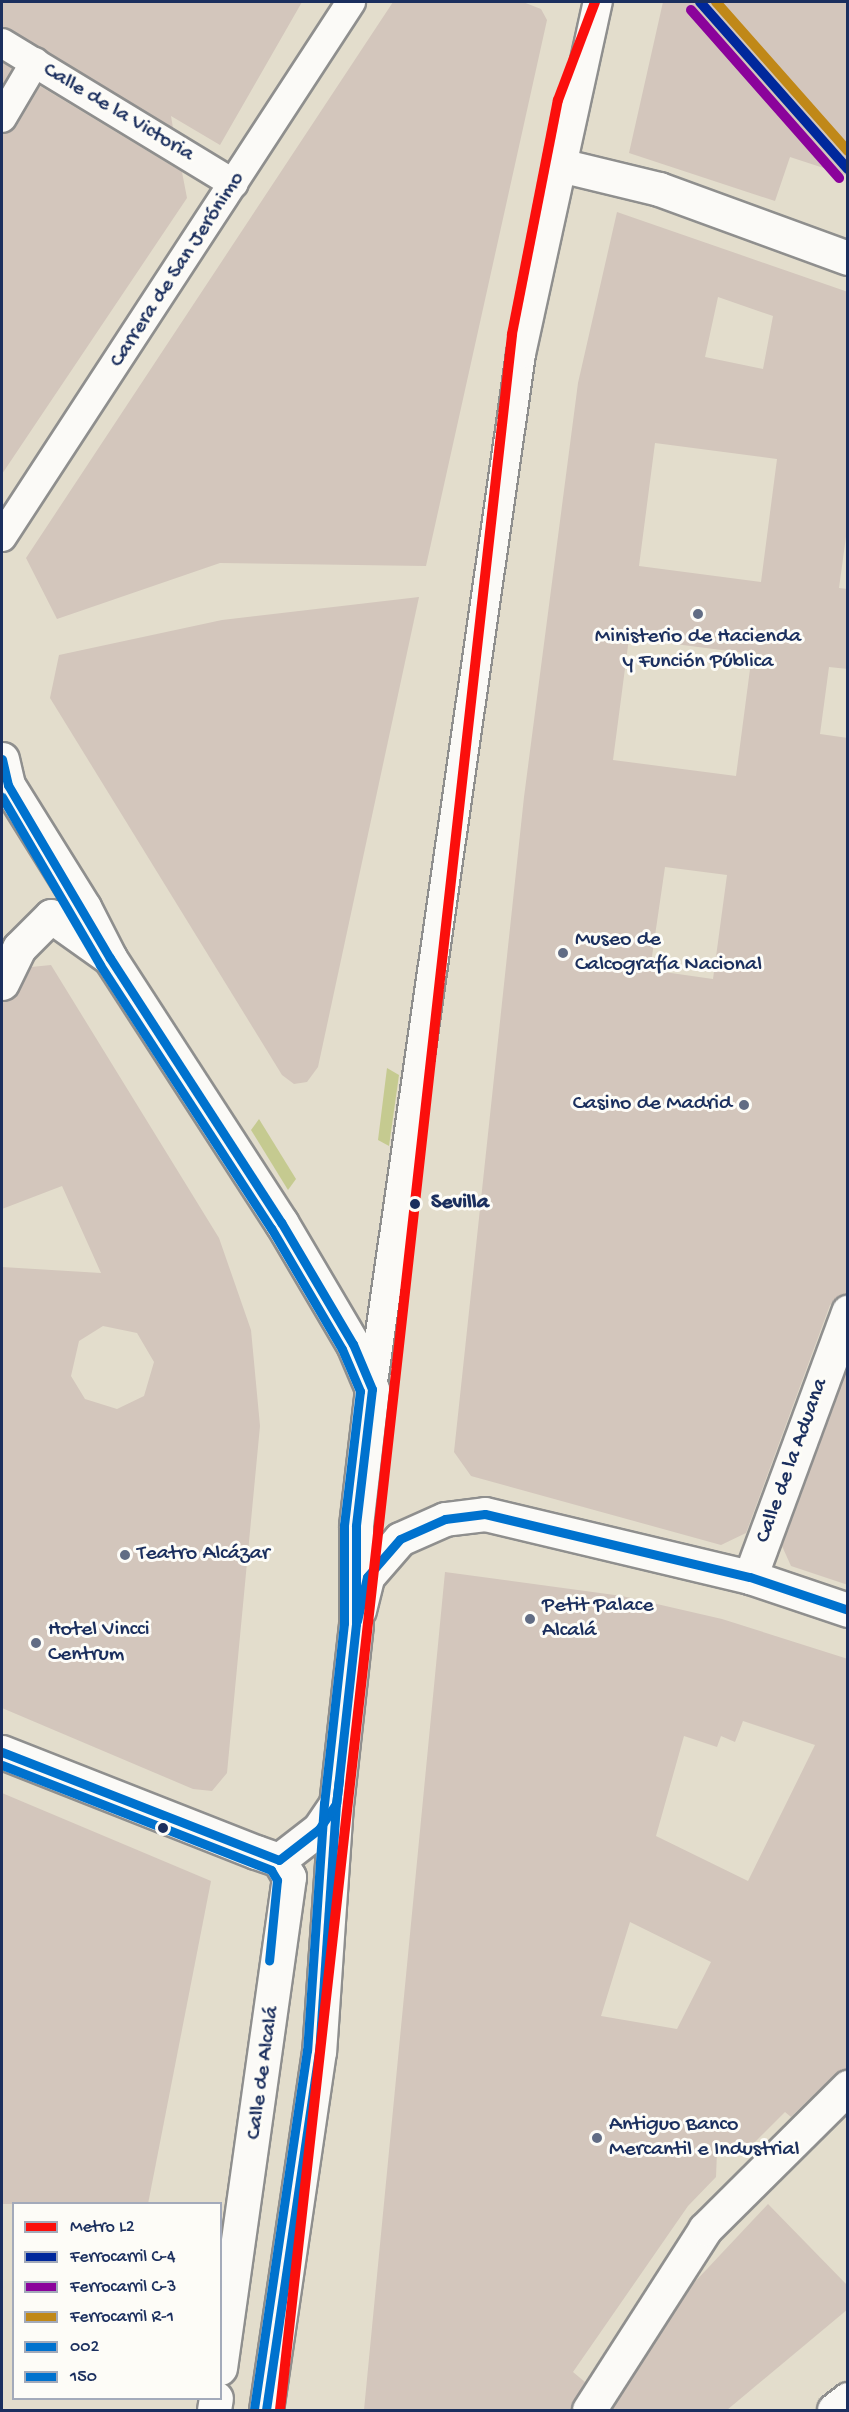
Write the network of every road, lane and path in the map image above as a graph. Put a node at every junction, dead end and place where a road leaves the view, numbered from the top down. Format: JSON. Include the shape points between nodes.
{"nodes":[{"id":1,"x":351,"y":2,"type":"edge"},
{"id":2,"x":598,"y":2,"type":"edge"},
{"id":3,"x":2,"y":43,"type":"edge"},
{"id":4,"x":35,"y":62,"type":"junction"},
{"id":5,"x":2,"y":118,"type":"edge"},
{"id":6,"x":560,"y":165,"type":"junction"},
{"id":7,"x":234,"y":184,"type":"junction"},
{"id":8,"x":848,"y":258,"type":"edge"},
{"id":9,"x":2,"y":537,"type":"edge"},
{"id":10,"x":2,"y":759,"type":"edge"},
{"id":11,"x":110,"y":958,"type":"junction"},
{"id":12,"x":2,"y":983,"type":"edge"},
{"id":13,"x":848,"y":1312,"type":"edge"},
{"id":14,"x":372,"y":1389,"type":"junction"},
{"id":15,"x":750,"y":1576,"type":"junction"},
{"id":16,"x":848,"y":1610,"type":"edge"},
{"id":17,"x":356,"y":1624,"type":"junction"},
{"id":18,"x":2,"y":1752,"type":"edge"},
{"id":19,"x":336,"y":1804,"type":"junction"},
{"id":20,"x":267,"y":1856,"type":"junction"},
{"id":21,"x":848,"y":2087,"type":"edge"},
{"id":22,"x":222,"y":2355,"type":"edge"},
{"id":23,"x":848,"y":2399,"type":"edge"},
{"id":24,"x":266,"y":2410,"type":"edge"},
{"id":25,"x":589,"y":2410,"type":"edge"},
{"id":26,"x":834,"y":2410,"type":"edge"}],
"edges":[{"from":1,"to":7,"type":"street","name":"Carrera de San Jerónimo"},
{"from":2,"to":6,"type":"street"},
{"from":3,"to":4,"type":"street","name":"Calle de la Victoria"},
{"from":4,"to":5,"type":"street"},
{"from":4,"to":7,"type":"street","name":"Calle de la Victoria"},
{"from":6,"to":8,"type":"street","via":[[659,189]]},
{"from":6,"to":14,"type":"street","via":[[518,377]]},
{"from":7,"to":9,"type":"street","name":"Carrera de San Jerónimo"},
{"from":10,"to":11,"type":"street","via":[[8,786],[84,907]]},
{"from":11,"to":12,"type":"street","via":[[67,923],[51,916],[19,948]]},
{"from":11,"to":14,"type":"street","via":[[281,1222],[354,1344]]},
{"from":13,"to":15,"type":"street","name":"Calle de la Aduana"},
{"from":14,"to":17,"type":"street","via":[[356,1526]]},
{"from":15,"to":16,"type":"street"},
{"from":15,"to":17,"type":"street","via":[[518,1519],[461,1516],[400,1539],[367,1577]]},
{"from":17,"to":19,"type":"street"},
{"from":18,"to":20,"type":"street"},
{"from":19,"to":20,"type":"street","via":[[319,1829]]},
{"from":19,"to":24,"type":"street","via":[[320,2050]]},
{"from":20,"to":22,"type":"street","name":"Calle de Alcalá","via":[[289,1877],[280,1967]]},
{"from":21,"to":25,"type":"street","via":[[705,2229]]},
{"from":23,"to":26,"type":"street"}]}
